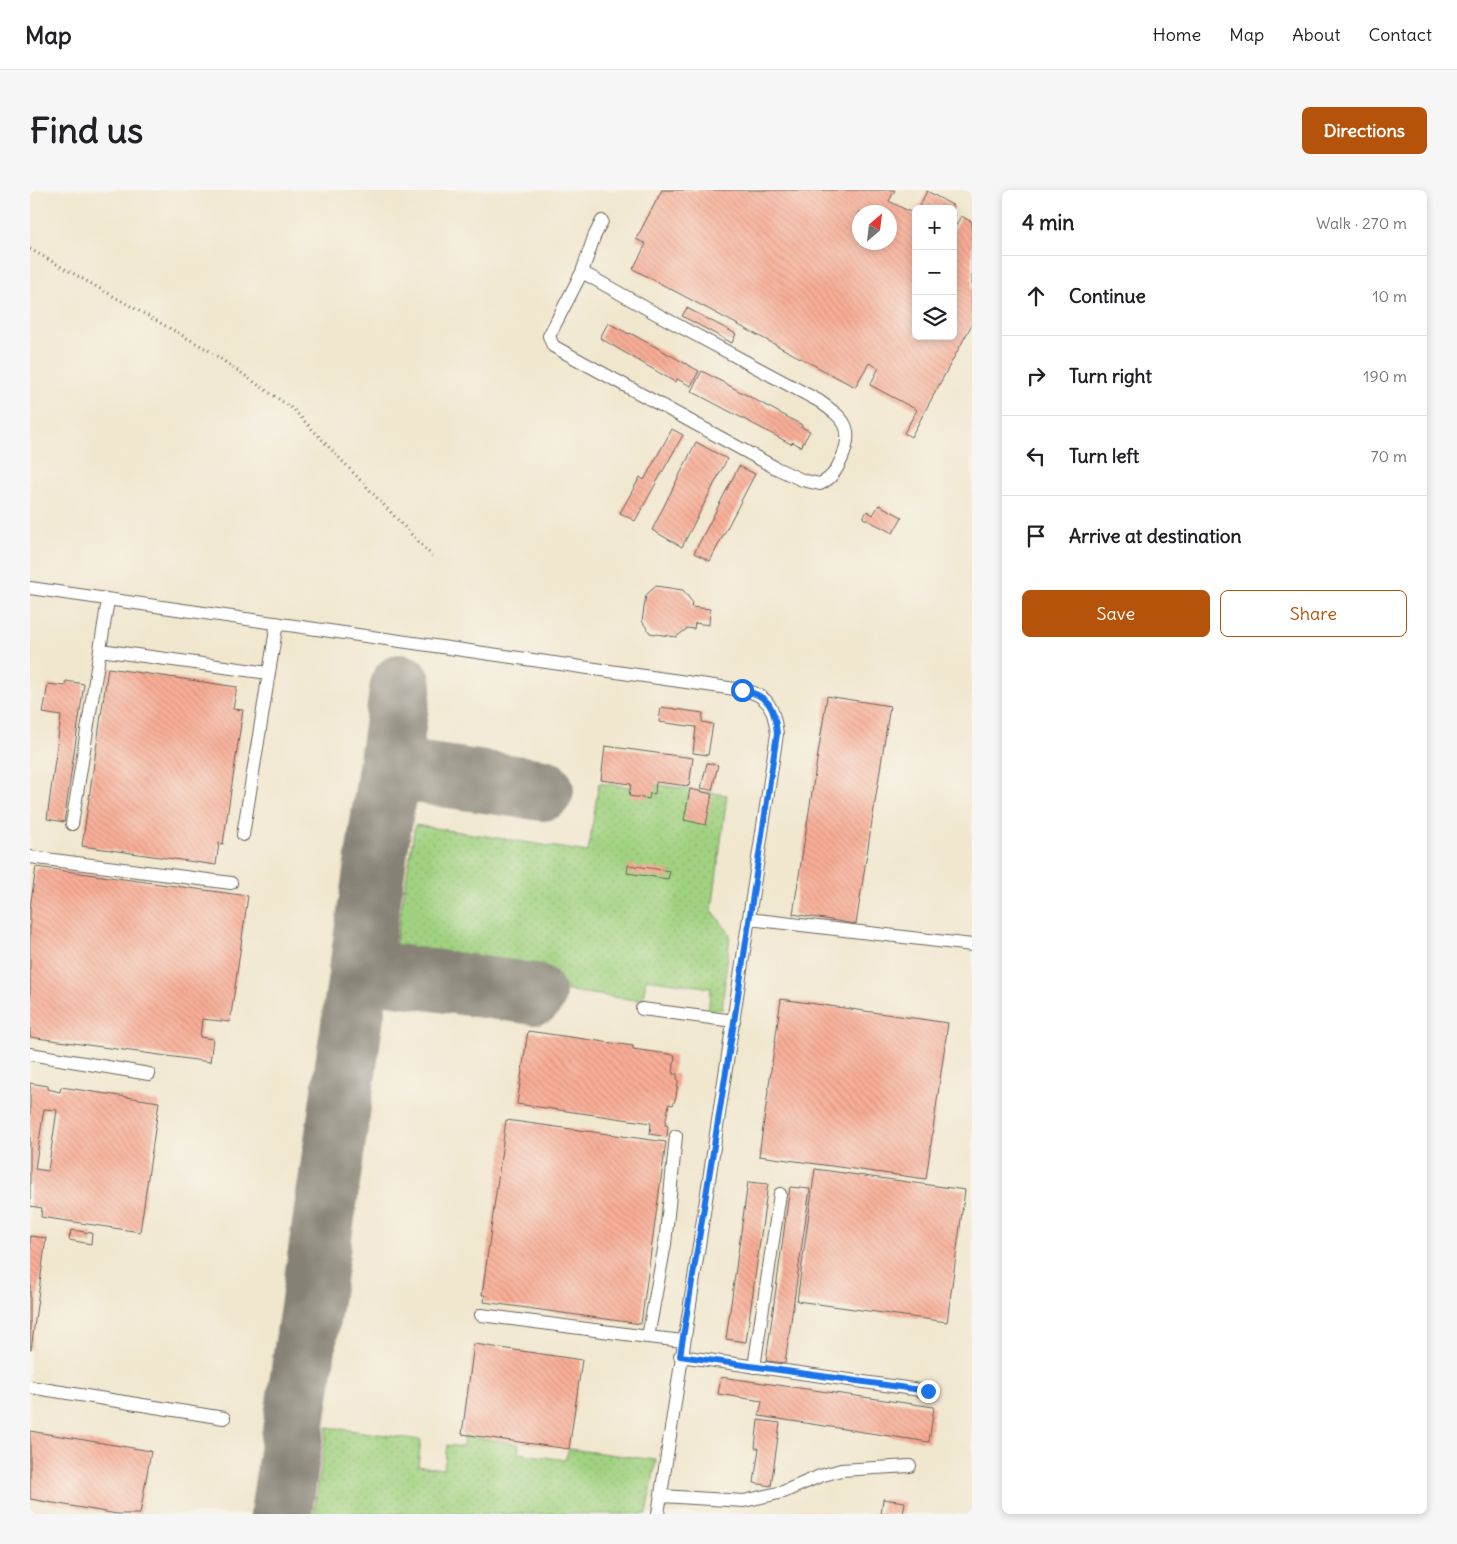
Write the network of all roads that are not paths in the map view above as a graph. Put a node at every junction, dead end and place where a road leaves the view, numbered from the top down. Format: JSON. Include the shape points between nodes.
{"nodes":[{"id":1,"x":602,"y":221,"type":"dead end"},
{"id":2,"x":582,"y":272,"type":"junction"},
{"id":3,"x":30,"y":588,"type":"edge"},
{"id":4,"x":108,"y":600,"type":"junction"},
{"id":5,"x":277,"y":623,"type":"junction"},
{"id":6,"x":100,"y":650,"type":"junction"},
{"id":7,"x":268,"y":673,"type":"junction"},
{"id":8,"x":72,"y":824,"type":"dead end"},
{"id":9,"x":243,"y":835,"type":"dead end"},
{"id":10,"x":30,"y":857,"type":"edge"},
{"id":11,"x":231,"y":883,"type":"dead end"},
{"id":12,"x":750,"y":919,"type":"junction"},
{"id":13,"x":972,"y":945,"type":"edge"},
{"id":14,"x":642,"y":1009,"type":"dead end"},
{"id":15,"x":734,"y":1022,"type":"junction"},
{"id":16,"x":30,"y":1054,"type":"edge"},
{"id":17,"x":149,"y":1074,"type":"dead end"},
{"id":18,"x":676,"y":1136,"type":"dead end"},
{"id":19,"x":780,"y":1194,"type":"dead end"},
{"id":20,"x":481,"y":1315,"type":"dead end"},
{"id":21,"x":648,"y":1337,"type":"junction"},
{"id":22,"x":683,"y":1341,"type":"junction"},
{"id":23,"x":680,"y":1356,"type":"junction"},
{"id":24,"x":754,"y":1367,"type":"junction"},
{"id":25,"x":30,"y":1387,"type":"edge"},
{"id":26,"x":928,"y":1391,"type":"dead end"},
{"id":27,"x":224,"y":1418,"type":"dead end"},
{"id":28,"x":910,"y":1466,"type":"dead end"},
{"id":29,"x":660,"y":1496,"type":"junction"},
{"id":30,"x":658,"y":1514,"type":"edge"}],
"edges":[{"from":1,"to":2,"type":"lane"},
{"from":2,"to":2,"type":"lane","via":[[835,412],[843,421],[849,440],[834,475],[820,484],[802,480],[553,346],[549,336]]},
{"from":3,"to":4,"type":"lane"},
{"from":4,"to":5,"type":"lane"},
{"from":4,"to":6,"type":"lane"},
{"from":5,"to":7,"type":"lane"},
{"from":5,"to":12,"type":"lane","via":[[759,694],[773,710],[777,734]]},
{"from":6,"to":7,"type":"lane"},
{"from":6,"to":8,"type":"lane"},
{"from":7,"to":9,"type":"lane"},
{"from":10,"to":11,"type":"lane"},
{"from":12,"to":13,"type":"lane"},
{"from":12,"to":15,"type":"lane"},
{"from":14,"to":15,"type":"lane"},
{"from":15,"to":22,"type":"lane"},
{"from":16,"to":17,"type":"lane"},
{"from":18,"to":21,"type":"lane","via":[[665,1244]]},
{"from":19,"to":24,"type":"lane"},
{"from":20,"to":21,"type":"lane"},
{"from":21,"to":22,"type":"lane"},
{"from":22,"to":23,"type":"lane"},
{"from":23,"to":24,"type":"lane"},
{"from":23,"to":29,"type":"lane"},
{"from":24,"to":26,"type":"lane"},
{"from":25,"to":27,"type":"lane"},
{"from":28,"to":29,"type":"lane","via":[[842,1470],[783,1492],[744,1501]]},
{"from":29,"to":30,"type":"lane"}]}
